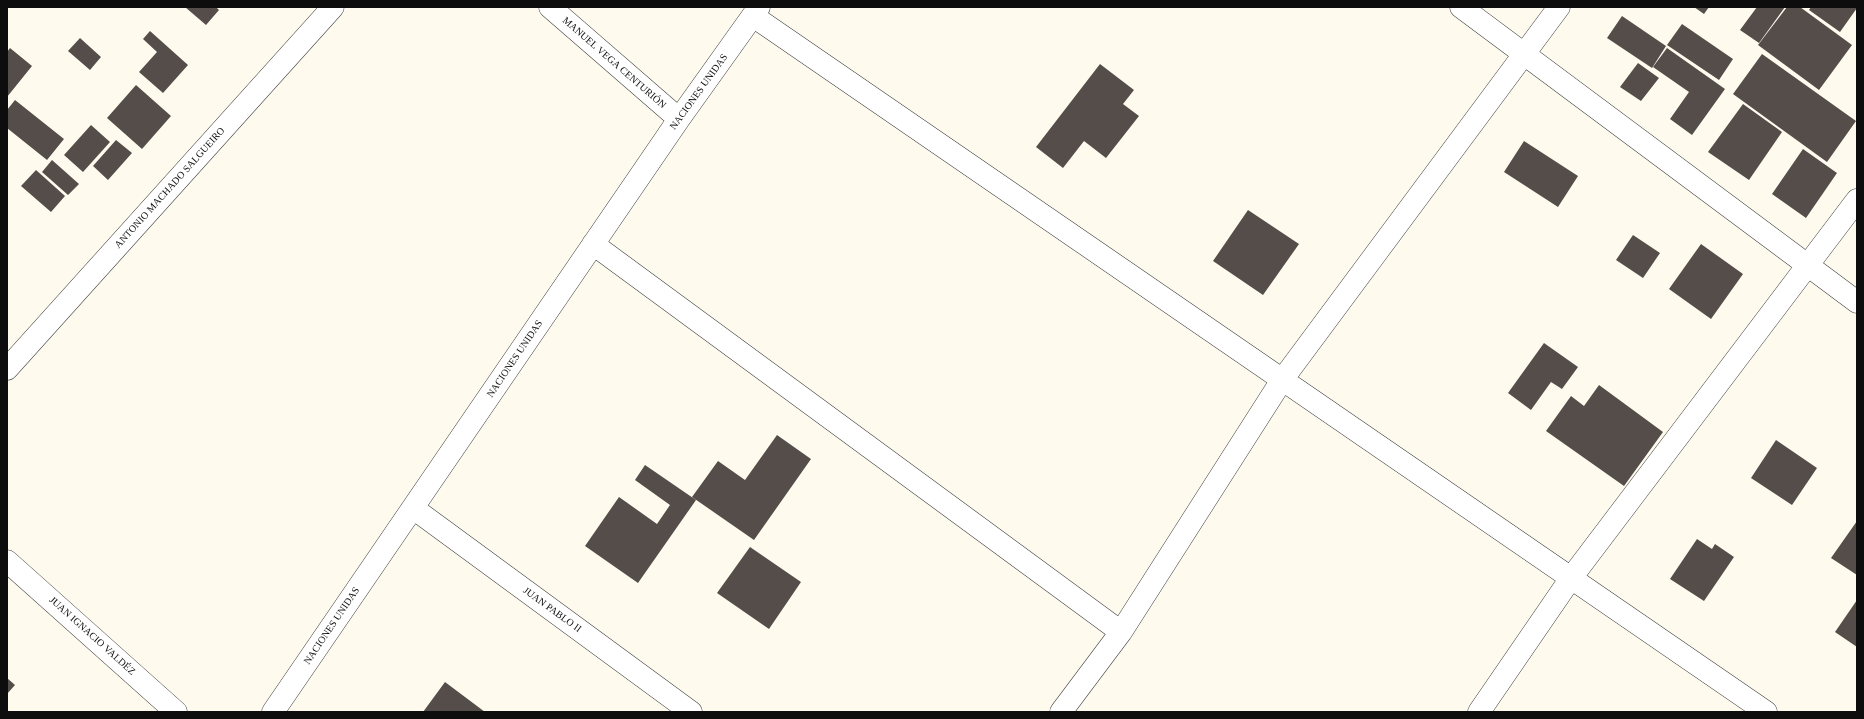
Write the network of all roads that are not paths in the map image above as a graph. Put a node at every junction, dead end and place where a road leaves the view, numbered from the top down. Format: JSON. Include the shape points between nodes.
{"nodes":[{"id":1,"x":333,"y":7,"type":"edge"},
{"id":2,"x":550,"y":7,"type":"edge"},
{"id":3,"x":1461,"y":7,"type":"edge"},
{"id":4,"x":1559,"y":7,"type":"edge"},
{"id":5,"x":756,"y":12,"type":"edge"},
{"id":6,"x":1524,"y":53,"type":"junction"},
{"id":7,"x":679,"y":119,"type":"junction"},
{"id":8,"x":1857,"y":200,"type":"edge"},
{"id":9,"x":594,"y":244,"type":"junction"},
{"id":10,"x":1807,"y":266,"type":"junction"},
{"id":11,"x":1857,"y":302,"type":"edge"},
{"id":12,"x":7,"y":369,"type":"edge"},
{"id":13,"x":1282,"y":380,"type":"junction"},
{"id":14,"x":413,"y":508,"type":"junction"},
{"id":15,"x":7,"y":561,"type":"edge"},
{"id":16,"x":1571,"y":578,"type":"junction"},
{"id":17,"x":1121,"y":632,"type":"junction"},
{"id":18,"x":176,"y":712,"type":"edge"},
{"id":19,"x":273,"y":712,"type":"edge"},
{"id":20,"x":691,"y":712,"type":"edge"},
{"id":21,"x":1061,"y":712,"type":"edge"},
{"id":22,"x":1479,"y":712,"type":"edge"},
{"id":23,"x":1766,"y":712,"type":"edge"}],
"edges":[{"from":1,"to":12,"type":"street","name":"ANTONIO MACHADO SALGUEIRO"},
{"from":2,"to":7,"type":"street","name":"MANUEL VEGA CENTURIÓN"},
{"from":3,"to":6,"type":"street"},
{"from":4,"to":6,"type":"street"},
{"from":5,"to":7,"type":"street","name":"NACIONES UNIDAS"},
{"from":5,"to":13,"type":"street"},
{"from":6,"to":10,"type":"street"},
{"from":6,"to":13,"type":"street"},
{"from":7,"to":9,"type":"street","name":"NACIONES UNIDAS"},
{"from":8,"to":10,"type":"street"},
{"from":9,"to":14,"type":"street","name":"NACIONES UNIDAS"},
{"from":9,"to":17,"type":"street"},
{"from":10,"to":11,"type":"street"},
{"from":10,"to":16,"type":"street"},
{"from":13,"to":16,"type":"street"},
{"from":13,"to":17,"type":"street"},
{"from":14,"to":19,"type":"street","name":"NACIONES UNIDAS"},
{"from":14,"to":20,"type":"street","name":"JUAN PABLO II"},
{"from":15,"to":18,"type":"street","name":"JUAN IGNACIO VALDÉZ"},
{"from":16,"to":22,"type":"street"},
{"from":16,"to":23,"type":"street"},
{"from":17,"to":21,"type":"street"}]}
